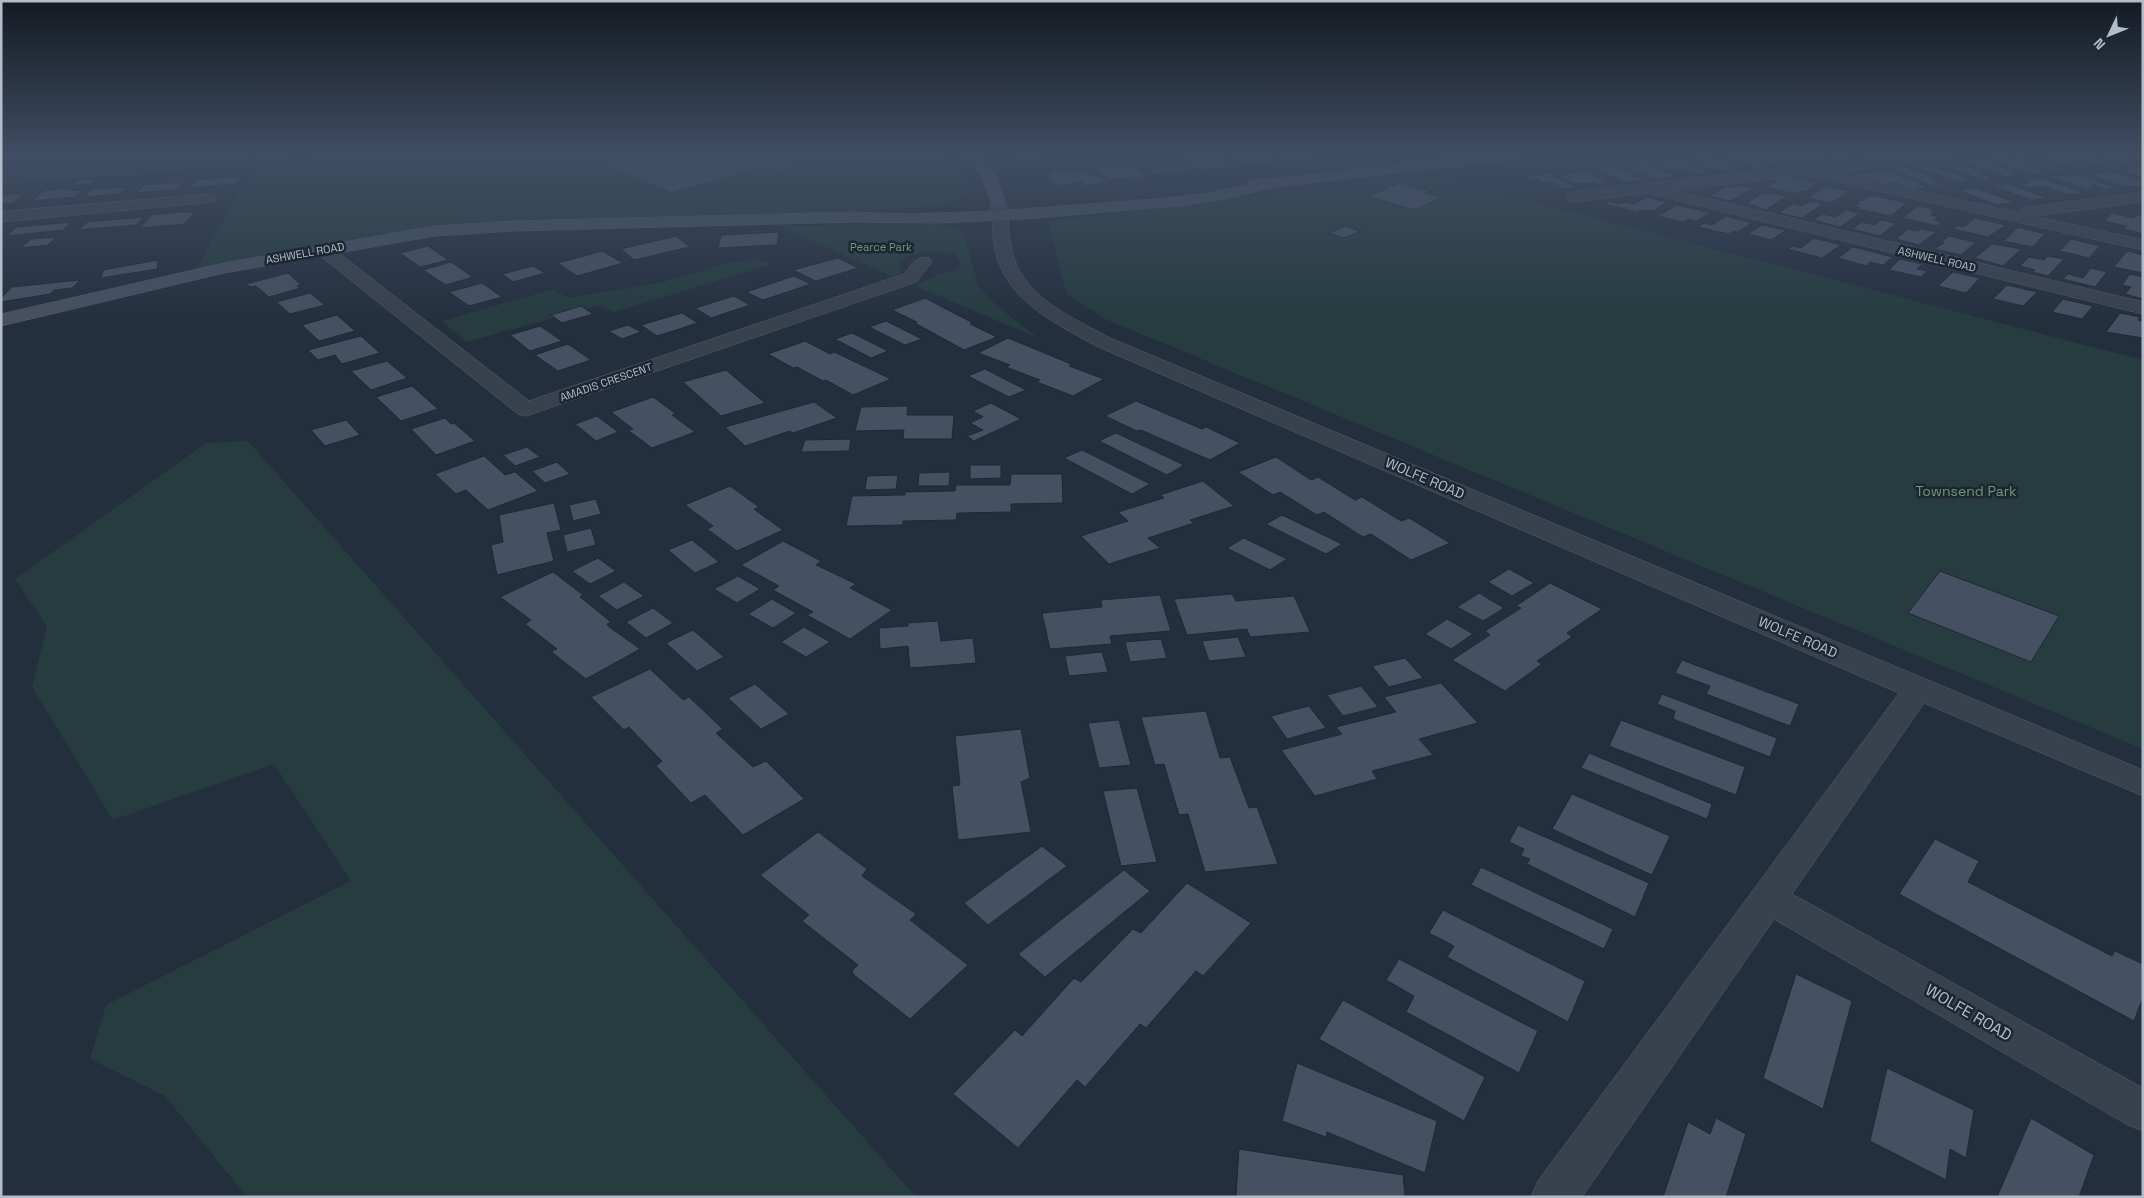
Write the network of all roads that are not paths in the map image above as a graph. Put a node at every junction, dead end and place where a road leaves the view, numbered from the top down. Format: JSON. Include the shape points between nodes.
{"nodes":[{"id":1,"x":999,"y":210,"type":"edge"},
{"id":2,"x":71,"y":211,"type":"edge"},
{"id":3,"x":989,"y":211,"type":"edge"},
{"id":4,"x":1740,"y":211,"type":"edge"},
{"id":5,"x":1991,"y":211,"type":"edge"},
{"id":6,"x":2039,"y":211,"type":"edge"},
{"id":7,"x":2009,"y":215,"type":"junction"},
{"id":8,"x":1,"y":217,"type":"edge"},
{"id":9,"x":2143,"y":245,"type":"edge"},
{"id":10,"x":324,"y":250,"type":"junction"},
{"id":11,"x":922,"y":262,"type":"dead end"},
{"id":12,"x":2143,"y":308,"type":"edge"},
{"id":13,"x":1,"y":320,"type":"edge"},
{"id":14,"x":1918,"y":689,"type":"junction"},
{"id":15,"x":2143,"y":784,"type":"edge"},
{"id":16,"x":1768,"y":898,"type":"junction"},
{"id":17,"x":2143,"y":1111,"type":"edge"},
{"id":18,"x":1554,"y":1197,"type":"edge"}],
"edges":[{"from":1,"to":14,"type":"street","name":"WOLFE ROAD","via":[[1006,258],[1018,284],[1044,308],[1103,342]]},
{"from":2,"to":8,"type":"street"},
{"from":3,"to":10,"type":"street","name":"ASHWELL ROAD","via":[[890,220],[853,217],[464,228],[408,234]]},
{"from":4,"to":12,"type":"street","name":"ASHWELL ROAD"},
{"from":5,"to":7,"type":"street","name":"ASHWELL ROAD"},
{"from":6,"to":7,"type":"street","name":"ASHWELL ROAD"},
{"from":7,"to":9,"type":"street","name":"ASHWELL ROAD"},
{"from":10,"to":11,"type":"street","name":"AMADIS CRESCENT","via":[[526,409],[910,278]]},
{"from":10,"to":13,"type":"street","name":"ASHWELL ROAD","via":[[191,275]]},
{"from":14,"to":15,"type":"street","name":"WOLFE ROAD"},
{"from":14,"to":16,"type":"street"},
{"from":16,"to":17,"type":"street","name":"WOLFE ROAD"},
{"from":16,"to":18,"type":"street"}]}
